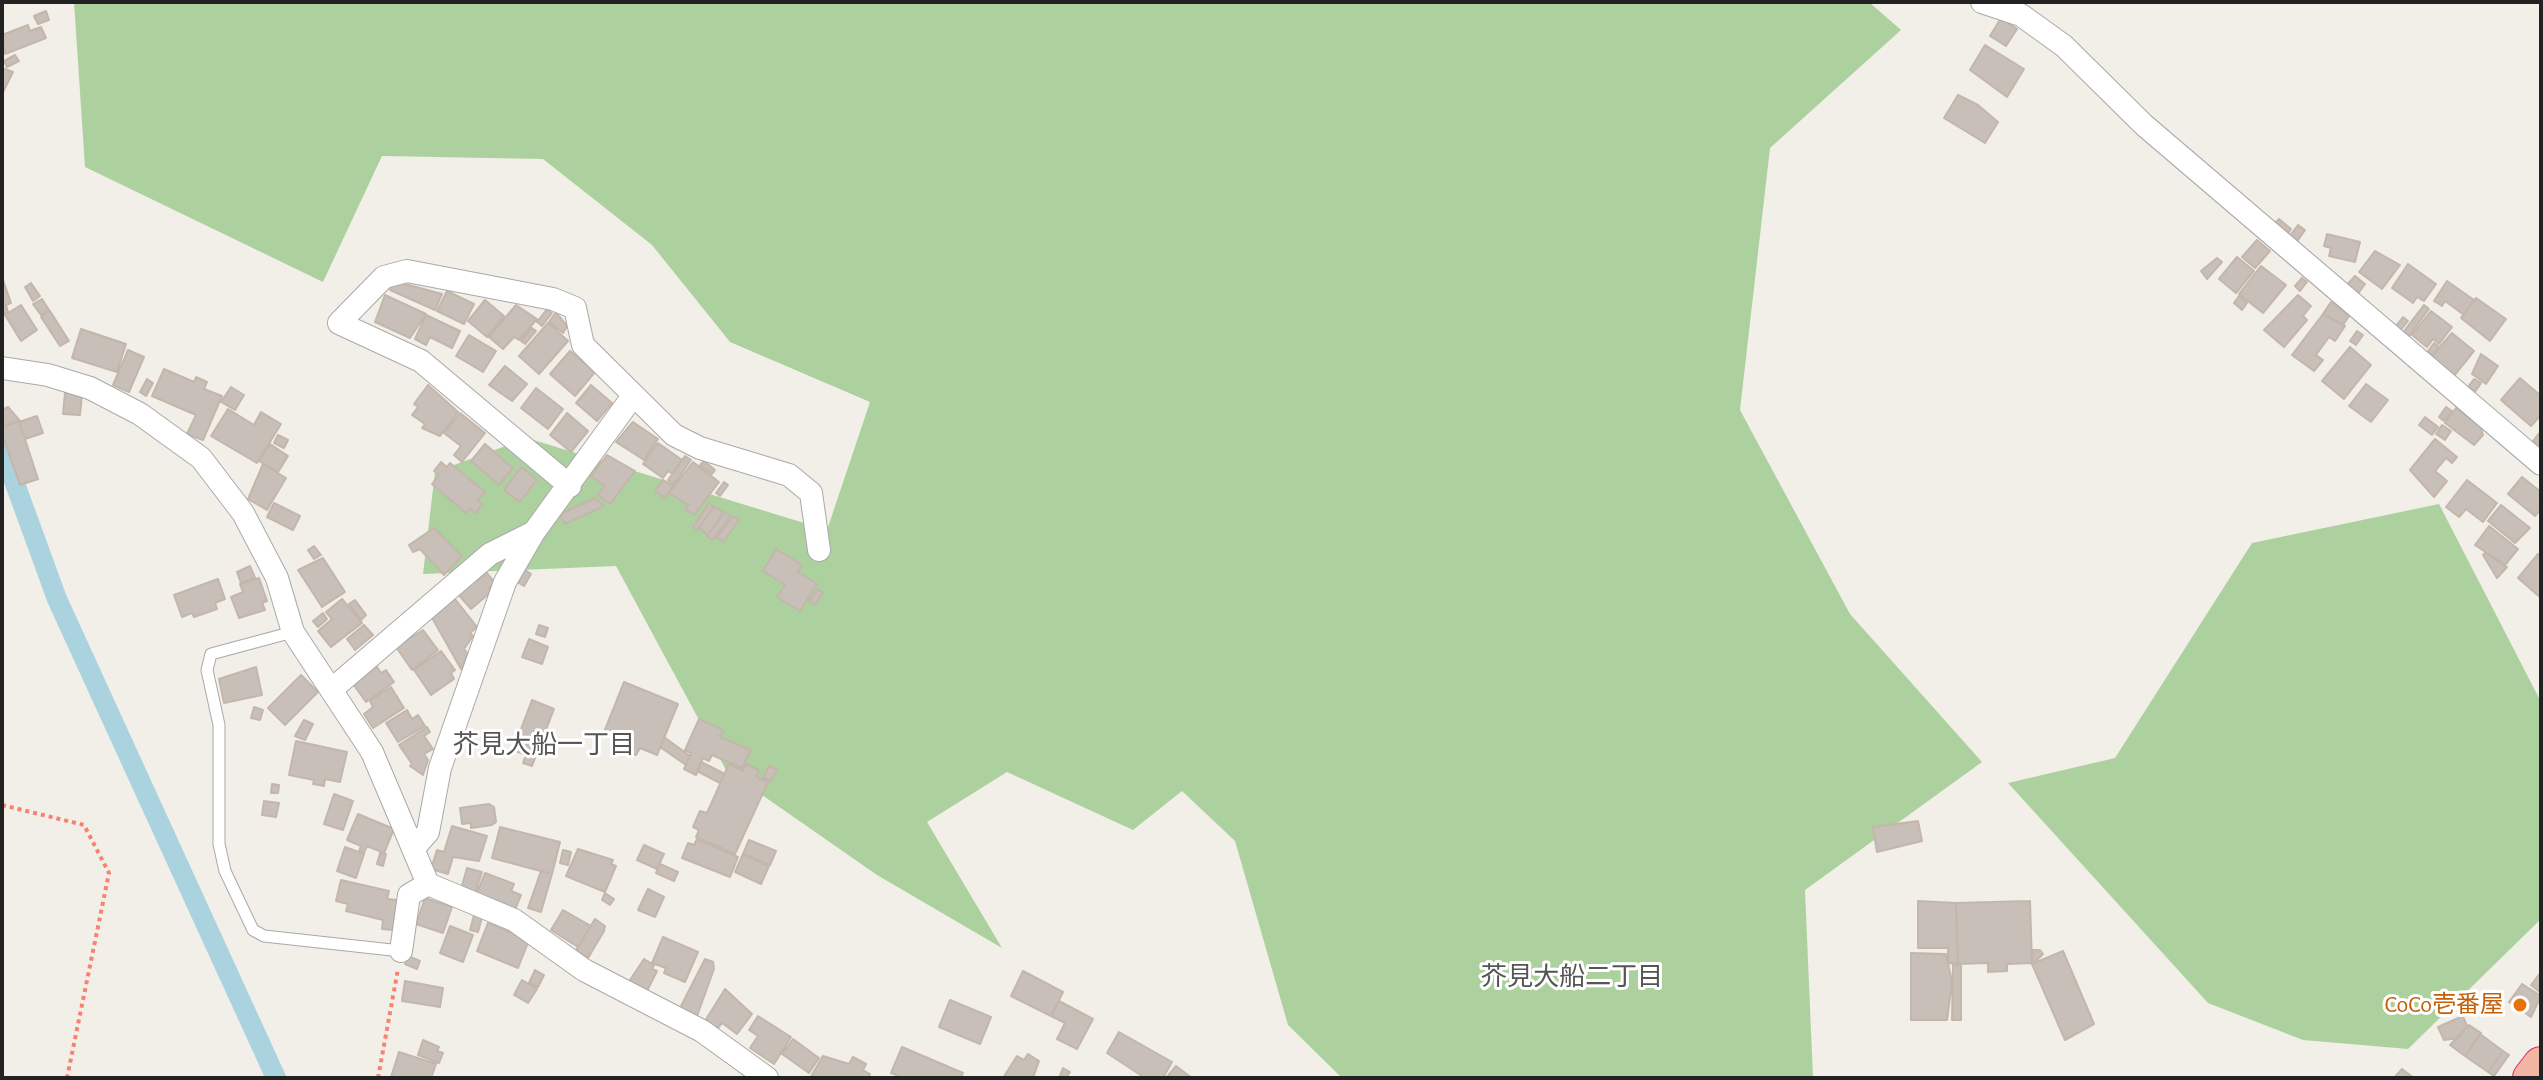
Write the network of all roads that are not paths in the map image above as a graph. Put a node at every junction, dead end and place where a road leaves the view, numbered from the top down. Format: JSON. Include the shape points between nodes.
{"nodes":[{"id":1,"x":1982,"y":2,"type":"edge"},
{"id":2,"x":2,"y":368,"type":"edge"},
{"id":3,"x":633,"y":396,"type":"junction"},
{"id":4,"x":2541,"y":464,"type":"edge"},
{"id":5,"x":570,"y":486,"type":"junction"},
{"id":6,"x":534,"y":532,"type":"junction"},
{"id":7,"x":819,"y":550,"type":"dead end"},
{"id":8,"x":293,"y":632,"type":"junction"},
{"id":9,"x":331,"y":690,"type":"junction"},
{"id":10,"x":414,"y":848,"type":"junction"},
{"id":11,"x":428,"y":884,"type":"junction"},
{"id":12,"x":401,"y":951,"type":"joint"},
{"id":13,"x":2541,"y":1065,"type":"edge"},
{"id":14,"x":767,"y":1078,"type":"edge"},
{"id":15,"x":2531,"y":1078,"type":"edge"}],
"edges":[{"from":1,"to":4,"type":"street","via":[[2021,15],[2064,46],[2144,125]]},
{"from":2,"to":8,"type":"street","via":[[90,388],[140,414],[201,458],[243,513],[277,578]]},
{"from":3,"to":5,"type":"street"},
{"from":3,"to":5,"type":"street","via":[[583,345],[575,308],[553,299],[407,271],[384,277],[339,323],[421,361]]},
{"from":3,"to":7,"type":"street","via":[[674,435],[789,475],[811,493]]},
{"from":5,"to":6,"type":"street"},
{"from":6,"to":9,"type":"street","via":[[490,554]]},
{"from":6,"to":10,"type":"street","via":[[505,582],[440,768],[428,832]]},
{"from":8,"to":9,"type":"street"},
{"from":8,"to":12,"type":"lane","via":[[211,654],[207,670],[219,725],[219,844],[225,871],[253,930],[264,936]]},
{"from":9,"to":10,"type":"street","via":[[372,752]]},
{"from":10,"to":11,"type":"street"},
{"from":11,"to":12,"type":"street","via":[[409,895]]},
{"from":11,"to":14,"type":"street","via":[[514,920],[584,970],[702,1031]]},
{"from":13,"to":15,"type":"highway"}]}
